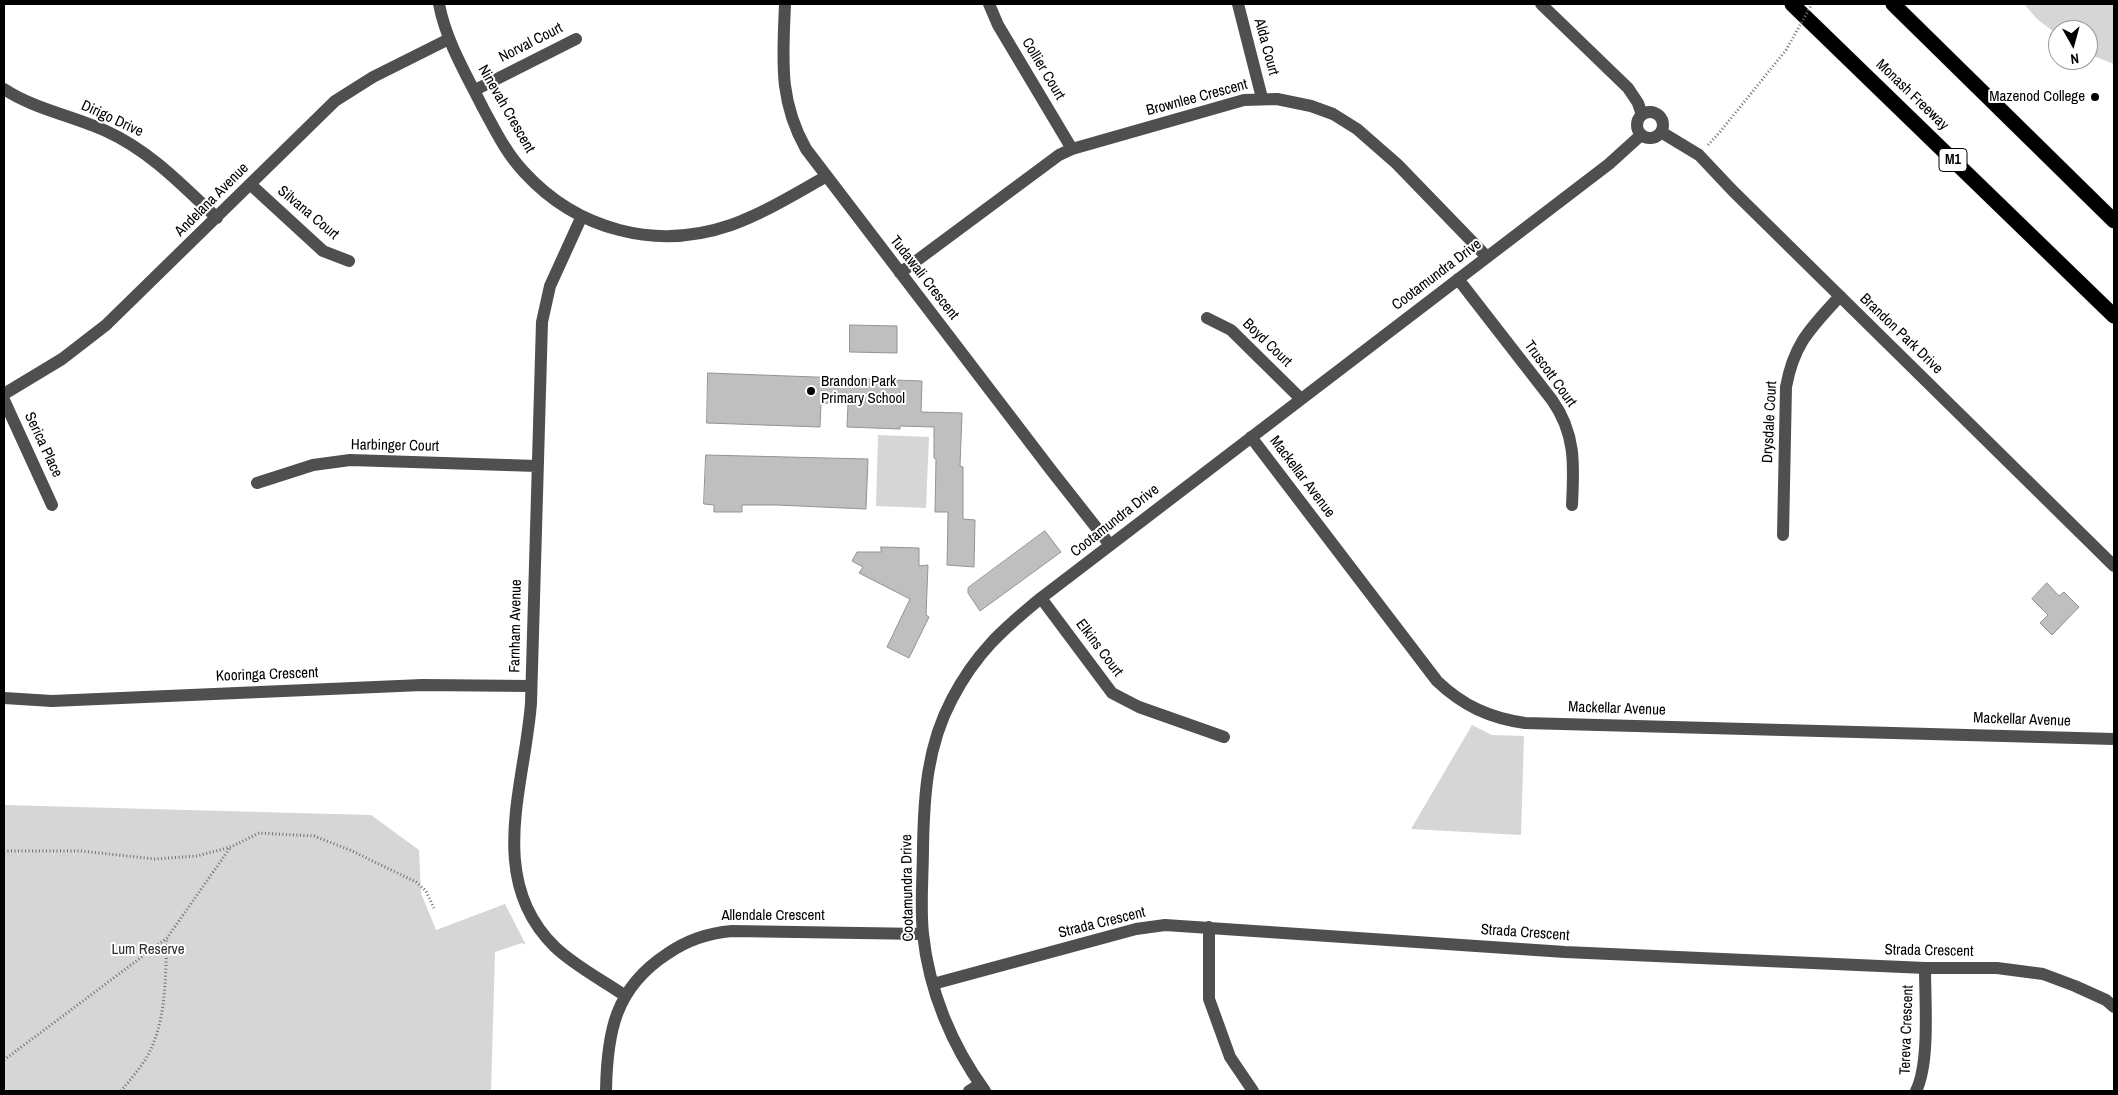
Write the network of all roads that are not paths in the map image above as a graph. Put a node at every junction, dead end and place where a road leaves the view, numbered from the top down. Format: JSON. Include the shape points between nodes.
{"nodes":[{"id":1,"x":438,"y":4,"type":"edge"},
{"id":2,"x":785,"y":4,"type":"edge"},
{"id":3,"x":989,"y":4,"type":"edge"},
{"id":4,"x":1238,"y":4,"type":"edge"},
{"id":5,"x":1542,"y":4,"type":"edge"},
{"id":6,"x":1792,"y":4,"type":"edge"},
{"id":7,"x":1893,"y":4,"type":"edge"},
{"id":8,"x":449,"y":39,"type":"junction"},
{"id":9,"x":576,"y":39,"type":"dead end"},
{"id":10,"x":475,"y":90,"type":"junction"},
{"id":11,"x":5,"y":93,"type":"edge"},
{"id":12,"x":1262,"y":98,"type":"junction"},
{"id":13,"x":1642,"y":115,"type":"junction"},
{"id":14,"x":1660,"y":132,"type":"junction"},
{"id":15,"x":1641,"y":135,"type":"junction"},
{"id":16,"x":1072,"y":149,"type":"junction"},
{"id":17,"x":825,"y":177,"type":"junction"},
{"id":18,"x":250,"y":184,"type":"junction"},
{"id":19,"x":217,"y":218,"type":"junction"},
{"id":20,"x":581,"y":218,"type":"junction"},
{"id":21,"x":2114,"y":221,"type":"edge"},
{"id":22,"x":1486,"y":257,"type":"junction"},
{"id":23,"x":349,"y":261,"type":"dead end"},
{"id":24,"x":900,"y":273,"type":"junction"},
{"id":25,"x":1458,"y":279,"type":"junction"},
{"id":26,"x":1840,"y":296,"type":"junction"},
{"id":27,"x":2114,"y":316,"type":"edge"},
{"id":28,"x":1207,"y":318,"type":"dead end"},
{"id":29,"x":4,"y":394,"type":"edge"},
{"id":30,"x":1301,"y":399,"type":"junction"},
{"id":31,"x":4,"y":400,"type":"edge"},
{"id":32,"x":1250,"y":437,"type":"junction"},
{"id":33,"x":536,"y":466,"type":"junction"},
{"id":34,"x":257,"y":483,"type":"dead end"},
{"id":35,"x":52,"y":505,"type":"dead end"},
{"id":36,"x":1572,"y":505,"type":"dead end"},
{"id":37,"x":1783,"y":535,"type":"dead end"},
{"id":38,"x":1110,"y":545,"type":"junction"},
{"id":39,"x":2114,"y":566,"type":"edge"},
{"id":40,"x":1041,"y":598,"type":"junction"},
{"id":41,"x":531,"y":686,"type":"junction"},
{"id":42,"x":4,"y":698,"type":"edge"},
{"id":43,"x":1224,"y":737,"type":"dead end"},
{"id":44,"x":2114,"y":739,"type":"edge"},
{"id":45,"x":1209,"y":927,"type":"junction"},
{"id":46,"x":923,"y":934,"type":"junction"},
{"id":47,"x":1925,"y":968,"type":"junction"},
{"id":48,"x":933,"y":984,"type":"junction"},
{"id":49,"x":624,"y":995,"type":"junction"},
{"id":50,"x":2114,"y":1007,"type":"edge"},
{"id":51,"x":983,"y":1088,"type":"edge"},
{"id":52,"x":606,"y":1091,"type":"edge"},
{"id":53,"x":969,"y":1091,"type":"edge"},
{"id":54,"x":1253,"y":1091,"type":"edge"},
{"id":55,"x":1916,"y":1091,"type":"edge"}],
"edges":[{"from":1,"to":8,"type":"street","name":"Ninevah Crescent"},
{"from":2,"to":17,"type":"street","name":"Tudawali Crescent","via":[[783,75],[786,104],[798,135]]},
{"from":3,"to":16,"type":"street","name":"Collier Court"},
{"from":4,"to":12,"type":"street","name":"Alda Court"},
{"from":5,"to":13,"type":"street","via":[[1628,88]]},
{"from":6,"to":27,"type":"highway","name":"Monash Freeway","number":"M1"},
{"from":7,"to":21,"type":"highway"},
{"from":8,"to":10,"type":"street","name":"Ninevah Crescent"},
{"from":8,"to":18,"type":"street","name":"Andelana Avenue","via":[[373,77],[335,101]]},
{"from":9,"to":10,"type":"street","name":"Norval Court"},
{"from":10,"to":20,"type":"street","name":"Ninevah Crescent","via":[[500,139],[523,171],[541,189]]},
{"from":11,"to":19,"type":"street","name":"Dirigo Drive","via":[[108,132],[139,148]]},
{"from":12,"to":16,"type":"street","name":"Brownlee Crescent","via":[[1234,102]]},
{"from":12,"to":22,"type":"street","name":"Brownlee Crescent","via":[[1311,106],[1333,114],[1357,129],[1397,164]]},
{"from":13,"to":14,"type":"street","via":[[1651,112],[1658,115],[1662,123]]},
{"from":13,"to":15,"type":"street","via":[[1637,123]]},
{"from":14,"to":15,"type":"street","via":[[1654,138]]},
{"from":14,"to":26,"type":"street","name":"Brandon Park Drive","via":[[1699,155]]},
{"from":15,"to":22,"type":"street","name":"Cootamundra Drive","via":[[1610,164]]},
{"from":16,"to":24,"type":"street","name":"Brownlee Crescent","via":[[1052,159]]},
{"from":17,"to":20,"type":"street","name":"Ninevah Crescent","via":[[741,221],[686,235],[628,232]]},
{"from":17,"to":24,"type":"street","name":"Tudawali Crescent"},
{"from":18,"to":19,"type":"street","name":"Andelana Avenue"},
{"from":18,"to":23,"type":"street","name":"Silvana Court","via":[[322,251]]},
{"from":19,"to":29,"type":"street","name":"Andelana Avenue","via":[[96,334],[35,377]]},
{"from":20,"to":33,"type":"street","name":"Farnham Avenue","via":[[553,280],[544,309]]},
{"from":22,"to":25,"type":"street","name":"Cootamundra Drive"},
{"from":24,"to":38,"type":"street","name":"Tudawali Crescent"},
{"from":25,"to":30,"type":"street","name":"Cootamundra Drive"},
{"from":25,"to":36,"type":"street","name":"Truscott Court","via":[[1565,420],[1572,449]]},
{"from":26,"to":37,"type":"street","name":"Drysdale Court","via":[[1802,340],[1789,373]]},
{"from":26,"to":39,"type":"street","name":"Brandon Park Drive"},
{"from":28,"to":30,"type":"street","name":"Boyd Court","via":[[1231,330]]},
{"from":30,"to":32,"type":"street","name":"Cootamundra Drive"},
{"from":31,"to":35,"type":"street","name":"Serica Place"},
{"from":32,"to":38,"type":"street","name":"Cootamundra Drive"},
{"from":32,"to":44,"type":"street","name":"Mackellar Avenue","via":[[1437,681],[1471,707],[1497,718],[1526,723]]},
{"from":33,"to":34,"type":"street","name":"Harbinger Court","via":[[350,460],[294,470]]},
{"from":33,"to":41,"type":"street","name":"Farnham Avenue"},
{"from":38,"to":40,"type":"street","name":"Cootamundra Drive"},
{"from":40,"to":43,"type":"street","name":"Elkins Court","via":[[1112,693],[1139,707]]},
{"from":40,"to":46,"type":"street","name":"Cootamundra Drive","via":[[996,636],[983,652],[961,682],[943,719],[926,779]]},
{"from":41,"to":42,"type":"street","name":"Kooringa Crescent","via":[[460,684],[52,701]]},
{"from":41,"to":49,"type":"street","name":"Farnham Avenue","via":[[514,842],[523,899],[534,922],[556,948]]},
{"from":45,"to":47,"type":"street","name":"Strada Crescent","via":[[1565,952]]},
{"from":45,"to":48,"type":"street","name":"Strada Crescent","via":[[1164,925],[1136,929]]},
{"from":45,"to":54,"type":"street","via":[[1208,999],[1230,1057]]},
{"from":46,"to":48,"type":"street","name":"Cootamundra Drive"},
{"from":46,"to":49,"type":"street","name":"Allendale Crescent","via":[[715,932],[681,945],[660,959]]},
{"from":47,"to":50,"type":"street","name":"Strada Crescent","via":[[1998,968],[2043,974],[2106,1000]]},
{"from":47,"to":55,"type":"street","name":"Tereva Crescent","via":[[1926,1029],[1921,1082]]},
{"from":48,"to":51,"type":"street","name":"Cootamundra Drive","via":[[954,1041]]},
{"from":49,"to":52,"type":"street","name":"Allendale Crescent","via":[[611,1032]]},
{"from":51,"to":53,"type":"street"}]}
